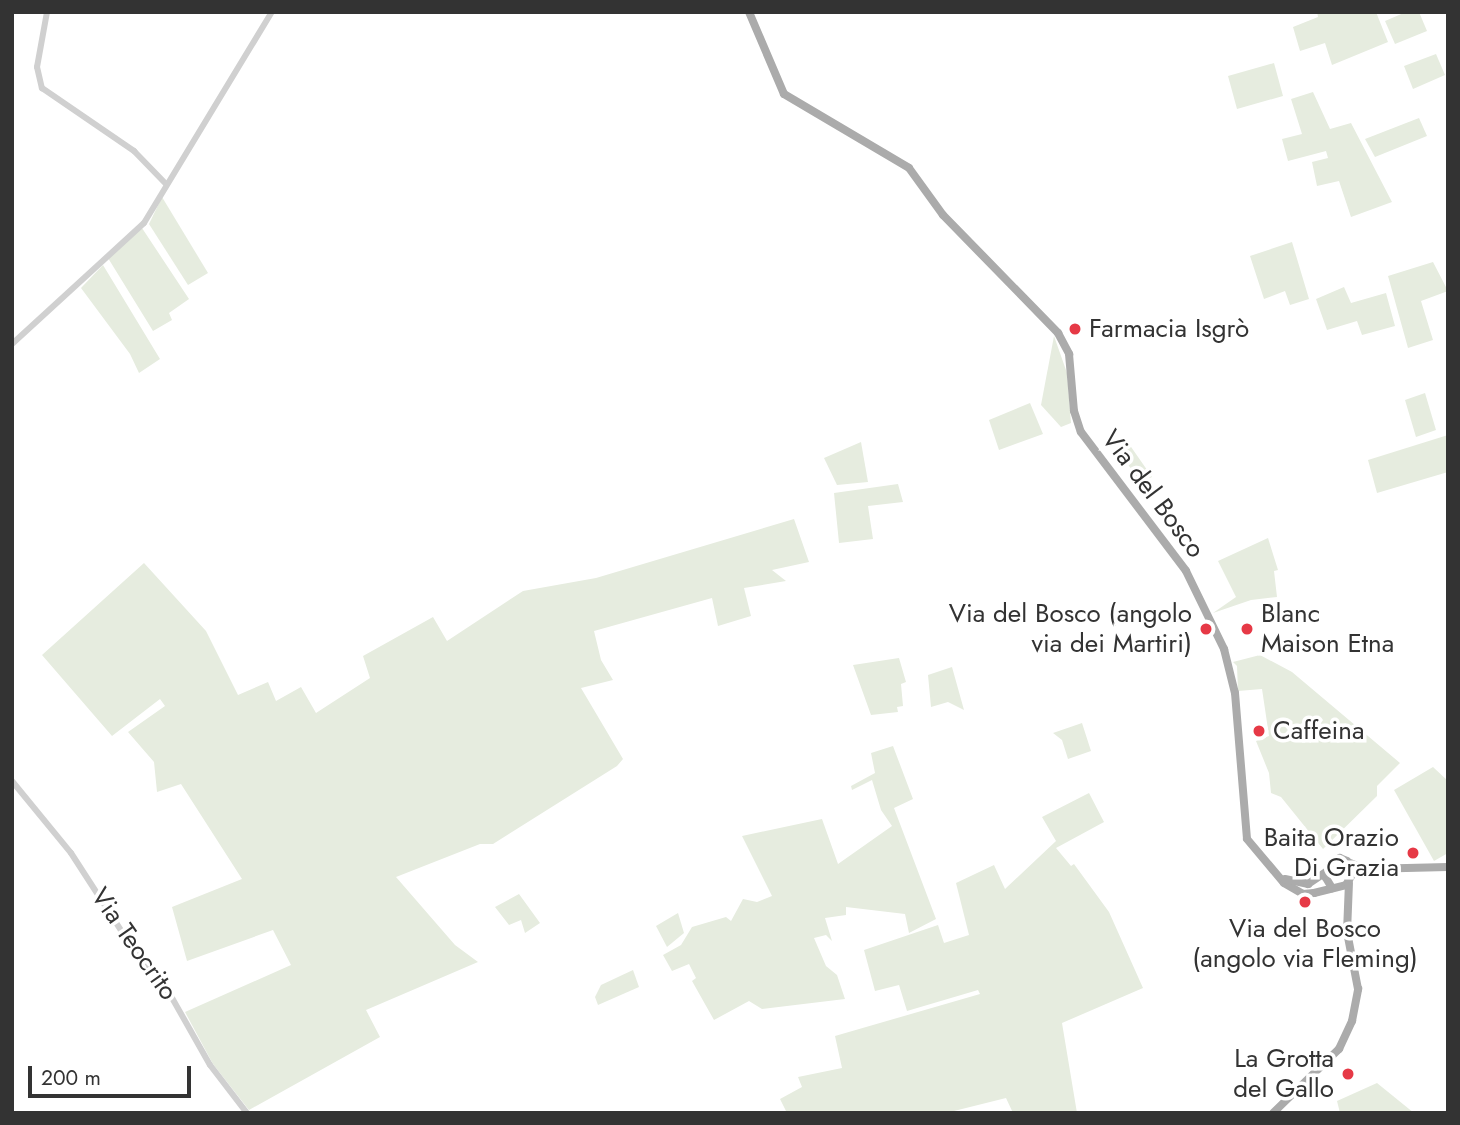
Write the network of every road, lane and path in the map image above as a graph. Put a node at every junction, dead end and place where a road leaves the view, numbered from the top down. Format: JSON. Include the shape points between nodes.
{"nodes":[{"id":1,"x":47,"y":12,"type":"edge"},
{"id":2,"x":272,"y":12,"type":"edge"},
{"id":3,"x":749,"y":12,"type":"edge"},
{"id":4,"x":166,"y":184,"type":"junction"},
{"id":5,"x":12,"y":344,"type":"edge"},
{"id":6,"x":12,"y":781,"type":"edge"},
{"id":7,"x":1350,"y":863,"type":"junction"},
{"id":8,"x":1448,"y":867,"type":"edge"},
{"id":9,"x":1326,"y":871,"type":"junction"},
{"id":10,"x":1274,"y":872,"type":"junction"},
{"id":11,"x":1448,"y":874,"type":"edge"},
{"id":12,"x":1350,"y":880,"type":"junction"},
{"id":13,"x":1334,"y":889,"type":"junction"},
{"id":14,"x":1346,"y":916,"type":"junction"},
{"id":15,"x":247,"y":1113,"type":"edge"},
{"id":16,"x":1273,"y":1113,"type":"edge"}],
"edges":[{"from":1,"to":4,"type":"street","via":[[37,66],[42,88],[134,151]]},
{"from":2,"to":4,"type":"street"},
{"from":3,"to":10,"type":"main road","name":"Via del Bosco","via":[[784,94],[909,168],[943,215],[1063,340],[1082,432],[1186,571],[1224,649],[1235,693],[1245,832]]},
{"from":4,"to":5,"type":"street","via":[[144,223]]},
{"from":6,"to":15,"type":"street","name":"Via Teocrito","via":[[71,853],[135,952],[173,999],[210,1065]]},
{"from":7,"to":8,"type":"main road","via":[[1365,869]]},
{"from":7,"to":9,"type":"main road","via":[[1336,859]]},
{"from":7,"to":12,"type":"main road"},
{"from":9,"to":10,"type":"main road","via":[[1302,885]]},
{"from":9,"to":13,"type":"main road"},
{"from":10,"to":13,"type":"main road","name":"Via del Bosco","via":[[1298,893]]},
{"from":11,"to":12,"type":"main road","via":[[1367,873]]},
{"from":12,"to":13,"type":"main road","name":"Via del Bosco"},
{"from":12,"to":14,"type":"main road"},
{"from":13,"to":14,"type":"main road"},
{"from":14,"to":16,"type":"main road","via":[[1358,989],[1352,1021],[1339,1049]]}]}
